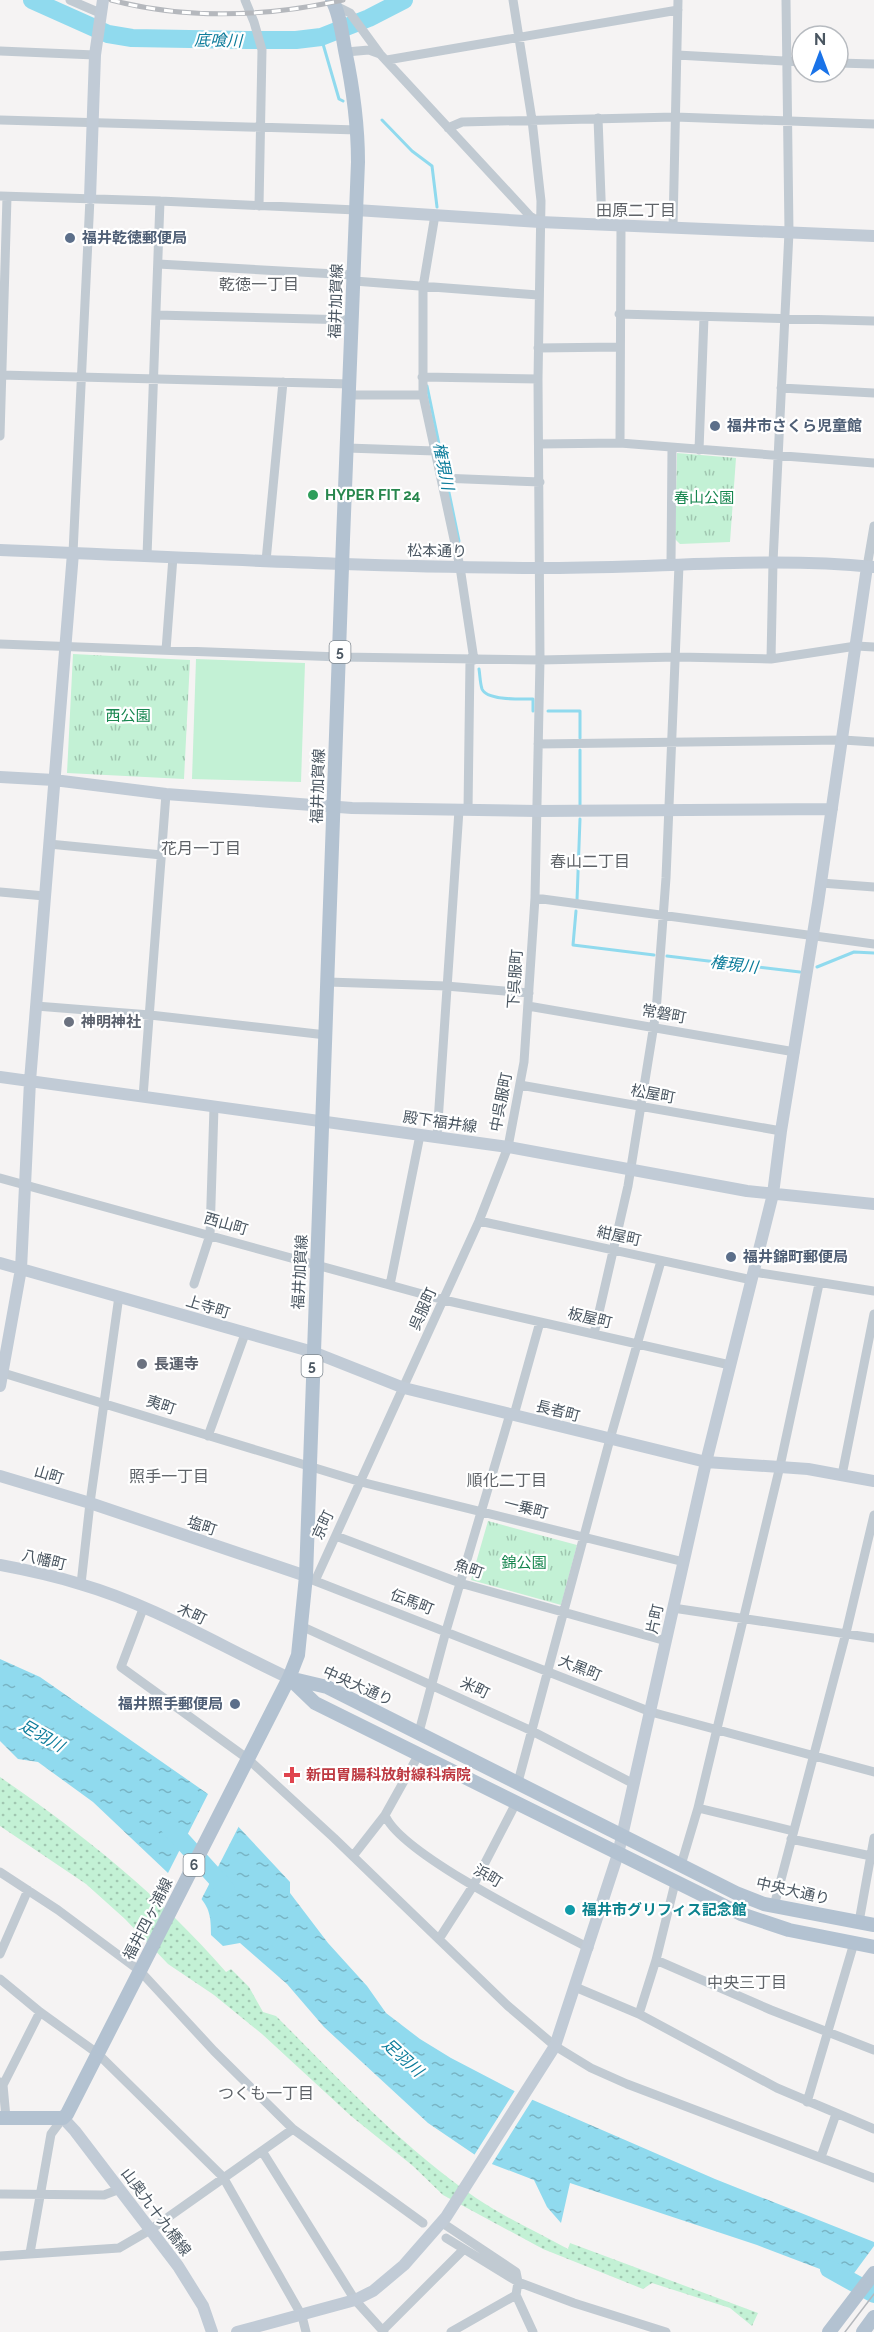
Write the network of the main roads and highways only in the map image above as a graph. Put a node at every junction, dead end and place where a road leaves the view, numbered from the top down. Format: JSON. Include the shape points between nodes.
{"nodes":[{"id":1,"x":334,"y":3,"type":"edge"},
{"id":2,"x":310,"y":1579,"type":"joint"},
{"id":3,"x":289,"y":1678,"type":"junction"},
{"id":4,"x":874,"y":1925,"type":"edge"},
{"id":5,"x":874,"y":1947,"type":"edge"},
{"id":6,"x":3,"y":2118,"type":"edge"},
{"id":7,"x":874,"y":2273,"type":"edge"},
{"id":8,"x":874,"y":2317,"type":"edge"},
{"id":9,"x":829,"y":2332,"type":"edge"},
{"id":10,"x":863,"y":2332,"type":"edge"}],
"edges":[{"from":1,"to":2,"type":"main road","name":"福井加賀線","number":"5","via":[[358,130],[313,1352]]},
{"from":2,"to":3,"type":"main road","name":"京町","number":"5","via":[[298,1655]]},
{"from":3,"to":4,"type":"main road","name":"中央大通り","via":[[323,1685],[736,1893],[774,1906]]},
{"from":3,"to":5,"type":"main road","name":"中央大通り","via":[[315,1703],[675,1883],[765,1924]]},
{"from":3,"to":6,"type":"main road","name":"福井四ヶ浦線","number":"6","via":[[67,2114],[63,2118]]},
{"from":7,"to":9,"type":"main road"},
{"from":8,"to":10,"type":"main road"}]}
